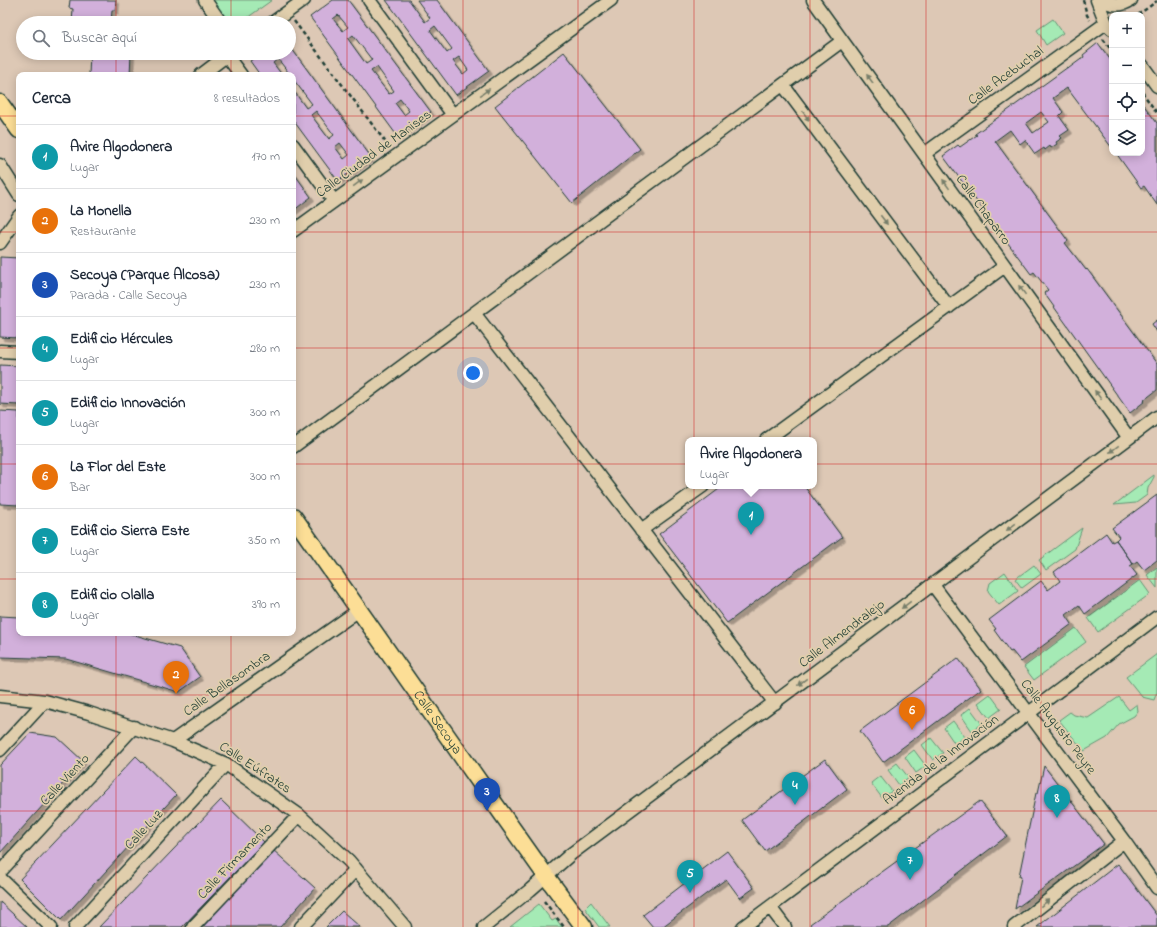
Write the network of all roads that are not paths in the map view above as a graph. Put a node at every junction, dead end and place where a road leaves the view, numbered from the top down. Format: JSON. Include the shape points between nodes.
{"nodes":[{"id":1,"x":205,"y":0,"type":"edge"},
{"id":2,"x":304,"y":0,"type":"edge"},
{"id":3,"x":369,"y":0,"type":"edge"},
{"id":4,"x":611,"y":0,"type":"edge"},
{"id":5,"x":813,"y":0,"type":"edge"},
{"id":6,"x":1097,"y":0,"type":"edge"},
{"id":7,"x":1103,"y":0,"type":"edge"},
{"id":8,"x":1129,"y":1,"type":"edge"},
{"id":9,"x":1125,"y":12,"type":"edge"},
{"id":10,"x":216,"y":16,"type":"edge"},
{"id":11,"x":282,"y":16,"type":"edge"},
{"id":12,"x":1109,"y":26,"type":"edge"},
{"id":13,"x":842,"y":41,"type":"junction"},
{"id":14,"x":220,"y":60,"type":"edge"},
{"id":15,"x":232,"y":60,"type":"edge"},
{"id":16,"x":1145,"y":69,"type":"edge"},
{"id":17,"x":205,"y":72,"type":"edge"},
{"id":18,"x":239,"y":72,"type":"edge"},
{"id":19,"x":783,"y":85,"type":"junction"},
{"id":20,"x":1157,"y":86,"type":"edge"},
{"id":21,"x":0,"y":103,"type":"edge"},
{"id":22,"x":454,"y":115,"type":"junction"},
{"id":23,"x":16,"y":126,"type":"edge"},
{"id":24,"x":296,"y":149,"type":"edge"},
{"id":25,"x":924,"y":154,"type":"junction"},
{"id":26,"x":0,"y":165,"type":"edge"},
{"id":27,"x":16,"y":190,"type":"edge"},
{"id":28,"x":334,"y":201,"type":"junction"},
{"id":29,"x":16,"y":220,"type":"edge"},
{"id":30,"x":296,"y":229,"type":"edge"},
{"id":31,"x":0,"y":243,"type":"edge"},
{"id":32,"x":1005,"y":266,"type":"junction"},
{"id":33,"x":949,"y":307,"type":"junction"},
{"id":34,"x":474,"y":313,"type":"junction"},
{"id":35,"x":0,"y":351,"type":"edge"},
{"id":36,"x":16,"y":352,"type":"edge"},
{"id":37,"x":1157,"y":417,"type":"edge"},
{"id":38,"x":770,"y":437,"type":"edge"},
{"id":39,"x":1129,"y":438,"type":"junction"},
{"id":40,"x":296,"y":445,"type":"edge"},
{"id":41,"x":699,"y":489,"type":"edge"},
{"id":42,"x":296,"y":520,"type":"edge"},
{"id":43,"x":641,"y":530,"type":"junction"},
{"id":44,"x":933,"y":585,"type":"junction"},
{"id":45,"x":359,"y":610,"type":"junction"},
{"id":46,"x":1157,"y":616,"type":"edge"},
{"id":47,"x":0,"y":696,"type":"edge"},
{"id":48,"x":45,"y":701,"type":"junction"},
{"id":49,"x":775,"y":703,"type":"junction"},
{"id":50,"x":1028,"y":713,"type":"junction"},
{"id":51,"x":134,"y":727,"type":"junction"},
{"id":52,"x":173,"y":741,"type":"junction"},
{"id":53,"x":0,"y":750,"type":"edge"},
{"id":54,"x":226,"y":764,"type":"junction"},
{"id":55,"x":299,"y":815,"type":"junction"},
{"id":56,"x":1124,"y":841,"type":"junction"},
{"id":57,"x":356,"y":869,"type":"junction"},
{"id":58,"x":0,"y":872,"type":"edge"},
{"id":59,"x":546,"y":876,"type":"junction"},
{"id":60,"x":0,"y":878,"type":"edge"},
{"id":61,"x":1157,"y":888,"type":"edge"},
{"id":62,"x":770,"y":907,"type":"junction"},
{"id":63,"x":51,"y":927,"type":"edge"},
{"id":64,"x":74,"y":927,"type":"edge"},
{"id":65,"x":193,"y":927,"type":"edge"},
{"id":66,"x":301,"y":927,"type":"edge"},
{"id":67,"x":405,"y":927,"type":"edge"},
{"id":68,"x":484,"y":927,"type":"edge"},
{"id":69,"x":584,"y":927,"type":"edge"},
{"id":70,"x":743,"y":927,"type":"edge"},
{"id":71,"x":785,"y":927,"type":"edge"},
{"id":72,"x":1014,"y":927,"type":"edge"}],
"edges":[{"from":1,"to":10,"type":"street"},
{"from":2,"to":11,"type":"street"},
{"from":3,"to":22,"type":"street"},
{"from":22,"to":4,"type":"street","name":"Calle Ciudad de Manises","one_way":true},
{"from":5,"to":13,"type":"street","name":"Calle Chaparro"},
{"from":6,"to":12,"type":"street"},
{"from":7,"to":8,"type":"street","via":[[1114,4]]},
{"from":8,"to":9,"type":"street"},
{"from":12,"to":25,"type":"street","name":"Calle Acebuchal"},
{"from":13,"to":19,"type":"street"},
{"from":25,"to":13,"type":"street","name":"Calle Chaparro","one_way":true},
{"from":14,"to":17,"type":"street"},
{"from":15,"to":18,"type":"street"},
{"from":16,"to":20,"type":"street"},
{"from":19,"to":33,"type":"street","one_way":true},
{"from":19,"to":34,"type":"street"},
{"from":21,"to":23,"type":"main road"},
{"from":28,"to":22,"type":"street","name":"Calle Ciudad de Manises","one_way":true},
{"from":24,"to":28,"type":"street"},
{"from":32,"to":25,"type":"street","name":"Calle Chaparro","one_way":true},
{"from":26,"to":27,"type":"street"},
{"from":28,"to":30,"type":"street","name":"Calle Ciudad de Manises"},
{"from":29,"to":31,"type":"street"},
{"from":32,"to":33,"type":"street"},
{"from":39,"to":32,"type":"street","name":"Calle Chaparro","one_way":true},
{"from":33,"to":38,"type":"street"},
{"from":34,"to":40,"type":"street"},
{"from":34,"to":43,"type":"street"},
{"from":35,"to":36,"type":"street"},
{"from":37,"to":39,"type":"street","name":"Calle Almendralejo"},
{"from":39,"to":44,"type":"street","name":"Calle Almendralejo","one_way":true},
{"from":41,"to":43,"type":"street"},
{"from":42,"to":45,"type":"main road","name":"Calle Secoya"},
{"from":43,"to":49,"type":"street"},
{"from":44,"to":49,"type":"street","name":"Calle Almendralejo","one_way":true},
{"from":44,"to":50,"type":"street","name":"Calle Augusto Peyre"},
{"from":45,"to":52,"type":"street","name":"Calle Bellasombra"},
{"from":45,"to":59,"type":"main road","name":"Calle Secoya"},
{"from":46,"to":50,"type":"street","name":"Avenida de la Innovación"},
{"from":47,"to":48,"type":"street","name":"Calle Eúfrates"},
{"from":48,"to":51,"type":"street","name":"Calle Eúfrates"},
{"from":48,"to":53,"type":"street"},
{"from":49,"to":59,"type":"street","name":"Calle Almendralejo","via":[[571,854]]},
{"from":50,"to":56,"type":"street","name":"Calle Augusto Peyre"},
{"from":50,"to":62,"type":"street","name":"Avenida de la Innovación"},
{"from":51,"to":52,"type":"street","name":"Calle Eúfrates"},
{"from":51,"to":58,"type":"street","name":"Calle Viento"},
{"from":52,"to":54,"type":"street","name":"Calle Eúfrates"},
{"from":54,"to":55,"type":"street","name":"Calle Eúfrates"},
{"from":54,"to":64,"type":"street","name":"Calle Luz"},
{"from":55,"to":57,"type":"street","name":"Calle Eúfrates"},
{"from":55,"to":65,"type":"street","name":"Calle Firmamento"},
{"from":56,"to":61,"type":"street","name":"Calle Augusto Peyre"},
{"from":72,"to":56,"type":"street","one_way":true},
{"from":57,"to":66,"type":"street"},
{"from":57,"to":67,"type":"street","name":"Calle Eúfrates"},
{"from":59,"to":68,"type":"street","name":"Calle Almendralejo"},
{"from":59,"to":69,"type":"main road","name":"Calle Secoya"},
{"from":60,"to":63,"type":"street"},
{"from":62,"to":70,"type":"street","name":"Avenida de la Innovación"},
{"from":62,"to":71,"type":"street"}]}
